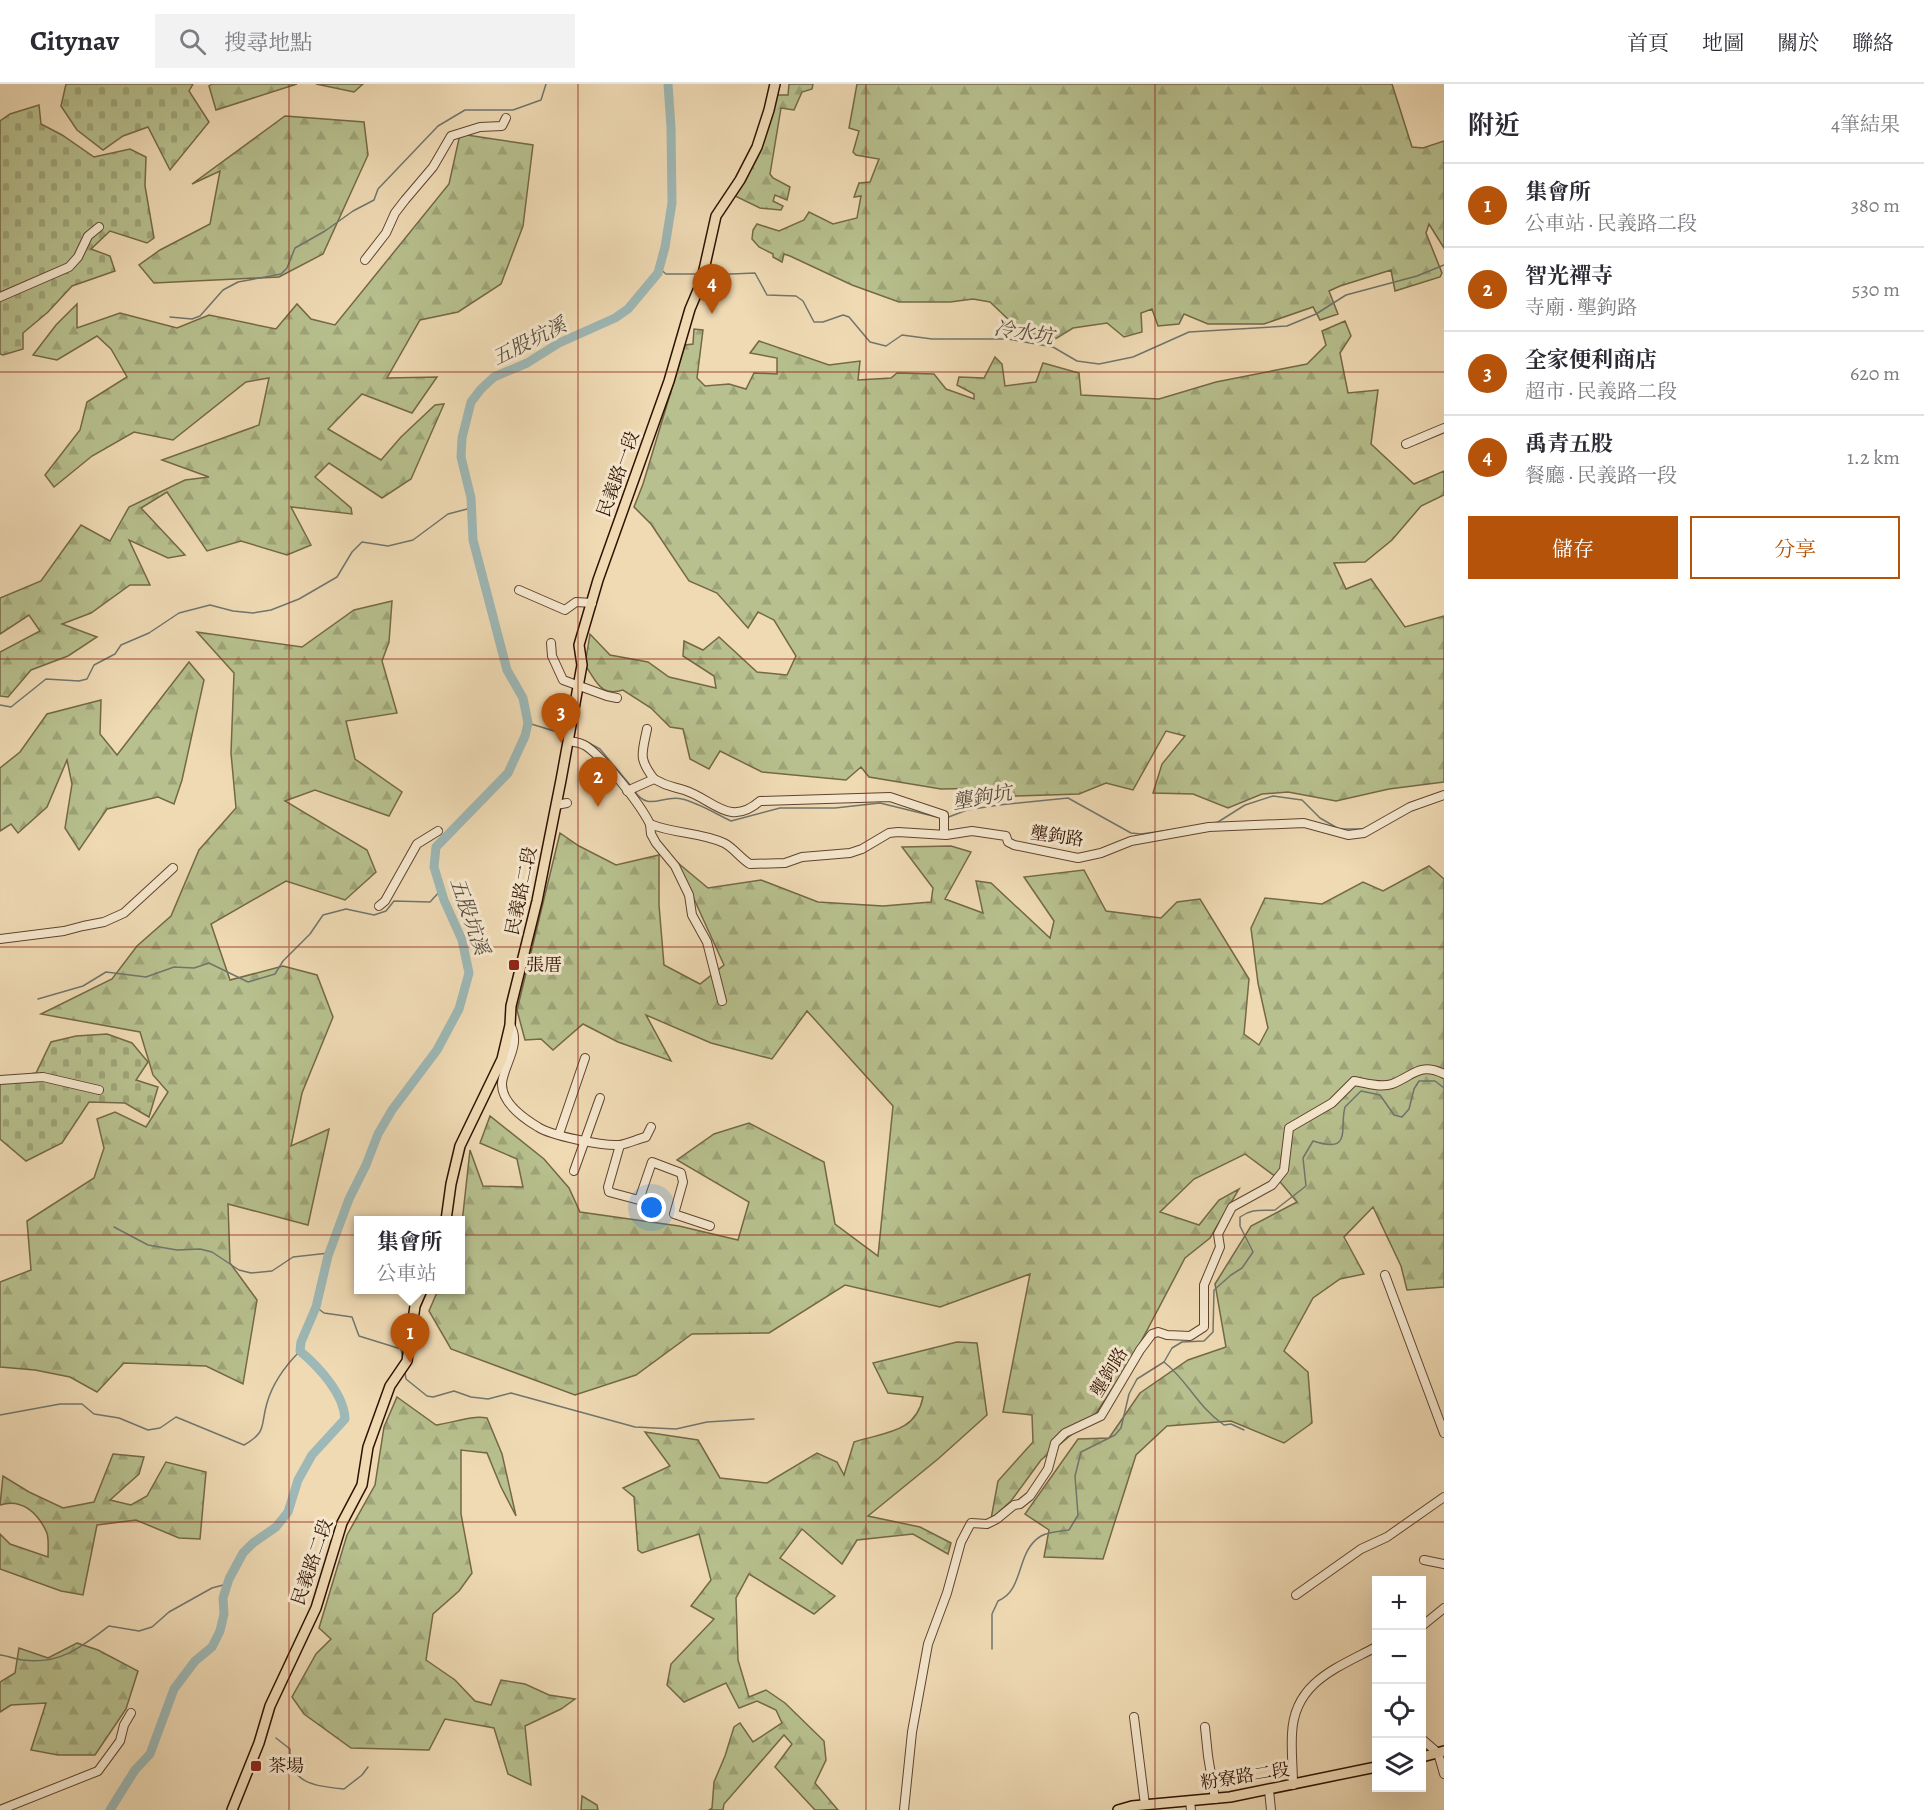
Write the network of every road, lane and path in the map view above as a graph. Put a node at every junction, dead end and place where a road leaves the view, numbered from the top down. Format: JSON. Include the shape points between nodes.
{"nodes":[{"id":1,"x":775,"y":84,"type":"edge"},
{"id":2,"x":506,"y":118,"type":"dead end"},
{"id":3,"x":99,"y":227,"type":"dead end"},
{"id":4,"x":365,"y":260,"type":"dead end"},
{"id":5,"x":0,"y":297,"type":"edge"},
{"id":6,"x":1444,"y":428,"type":"edge"},
{"id":7,"x":1406,"y":444,"type":"dead end"},
{"id":8,"x":519,"y":590,"type":"dead end"},
{"id":9,"x":592,"y":603,"type":"junction"},
{"id":10,"x":551,"y":644,"type":"dead end"},
{"id":11,"x":578,"y":685,"type":"junction"},
{"id":12,"x":617,"y":698,"type":"dead end"},
{"id":13,"x":647,"y":729,"type":"dead end"},
{"id":14,"x":569,"y":737,"type":"junction"},
{"id":15,"x":654,"y":779,"type":"junction"},
{"id":16,"x":631,"y":790,"type":"junction"},
{"id":17,"x":1444,"y":795,"type":"edge"},
{"id":18,"x":567,"y":803,"type":"dead end"},
{"id":19,"x":556,"y":806,"type":"junction"},
{"id":20,"x":650,"y":824,"type":"junction"},
{"id":21,"x":438,"y":831,"type":"dead end"},
{"id":22,"x":944,"y":834,"type":"junction"},
{"id":23,"x":173,"y":868,"type":"dead end"},
{"id":24,"x":378,"y":906,"type":"dead end"},
{"id":25,"x":0,"y":939,"type":"edge"},
{"id":26,"x":722,"y":1001,"type":"dead end"},
{"id":27,"x":510,"y":1025,"type":"junction"},
{"id":28,"x":585,"y":1058,"type":"dead end"},
{"id":29,"x":1444,"y":1074,"type":"edge"},
{"id":30,"x":0,"y":1080,"type":"edge"},
{"id":31,"x":99,"y":1090,"type":"dead end"},
{"id":32,"x":600,"y":1098,"type":"dead end"},
{"id":33,"x":651,"y":1127,"type":"dead end"},
{"id":34,"x":559,"y":1134,"type":"junction"},
{"id":35,"x":584,"y":1140,"type":"junction"},
{"id":36,"x":620,"y":1145,"type":"junction"},
{"id":37,"x":574,"y":1171,"type":"dead end"},
{"id":38,"x":447,"y":1216,"type":"edge"},
{"id":39,"x":710,"y":1226,"type":"dead end"},
{"id":40,"x":1385,"y":1275,"type":"dead end"},
{"id":41,"x":420,"y":1294,"type":"edge"},
{"id":42,"x":1444,"y":1433,"type":"edge"},
{"id":43,"x":1444,"y":1497,"type":"edge"},
{"id":44,"x":1424,"y":1560,"type":"dead end"},
{"id":45,"x":1444,"y":1564,"type":"edge"},
{"id":46,"x":1296,"y":1595,"type":"dead end"},
{"id":47,"x":1443,"y":1610,"type":"edge"},
{"id":48,"x":1426,"y":1623,"type":"edge"},
{"id":49,"x":1372,"y":1650,"type":"edge"},
{"id":50,"x":131,"y":1713,"type":"dead end"},
{"id":51,"x":1134,"y":1717,"type":"dead end"},
{"id":52,"x":1205,"y":1727,"type":"dead end"},
{"id":53,"x":1426,"y":1742,"type":"edge"},
{"id":54,"x":1441,"y":1752,"type":"edge"},
{"id":55,"x":1426,"y":1756,"type":"edge"},
{"id":56,"x":1372,"y":1768,"type":"edge"},
{"id":57,"x":1444,"y":1774,"type":"edge"},
{"id":58,"x":1293,"y":1785,"type":"junction"},
{"id":59,"x":1269,"y":1790,"type":"junction"},
{"id":60,"x":1215,"y":1798,"type":"junction"},
{"id":61,"x":1145,"y":1805,"type":"junction"},
{"id":62,"x":1190,"y":1806,"type":"edge"},
{"id":63,"x":0,"y":1810,"type":"edge"},
{"id":64,"x":232,"y":1810,"type":"edge"},
{"id":65,"x":904,"y":1810,"type":"edge"},
{"id":66,"x":1118,"y":1810,"type":"edge"},
{"id":67,"x":1271,"y":1810,"type":"edge"}],
"edges":[{"from":1,"to":9,"type":"main road","name":"民義路一段","via":[[757,147],[716,216],[703,275]]},
{"from":2,"to":4,"type":"street","via":[[502,126],[480,127],[452,136]]},
{"from":3,"to":5,"type":"street","via":[[88,236],[69,267]]},
{"from":6,"to":7,"type":"street"},
{"from":8,"to":9,"type":"street","via":[[565,610],[576,602]]},
{"from":9,"to":11,"type":"main road","name":"民義路一段","via":[[579,645],[582,665]]},
{"from":10,"to":11,"type":"street","via":[[563,680]]},
{"from":11,"to":12,"type":"street"},
{"from":11,"to":14,"type":"main road","name":"民義路二段"},
{"from":13,"to":15,"type":"street","via":[[642,755],[644,766]]},
{"from":14,"to":16,"type":"street","via":[[588,747]]},
{"from":14,"to":19,"type":"main road","name":"民義路二段"},
{"from":15,"to":16,"type":"street"},
{"from":15,"to":22,"type":"street","via":[[732,813],[745,811],[760,801],[890,797],[944,815]]},
{"from":16,"to":20,"type":"street"},
{"from":17,"to":22,"type":"street","name":"壟鉤路","via":[[1410,807],[1364,833],[1348,835],[1304,823],[1209,827],[1131,841],[1078,858],[1014,845],[1006,836],[972,831]]},
{"from":18,"to":19,"type":"street"},
{"from":19,"to":27,"type":"main road","name":"民義路二段"},
{"from":20,"to":22,"type":"street","name":"壟鉤路","via":[[724,843],[750,864],[850,853],[889,833]]},
{"from":20,"to":26,"type":"street","via":[[651,834],[675,866],[689,895],[692,915],[707,942]]},
{"from":21,"to":24,"type":"street","via":[[417,844],[385,901]]},
{"from":23,"to":25,"type":"street","via":[[124,913],[104,922]]},
{"from":27,"to":34,"type":"street","via":[[514,1041],[502,1084],[507,1103],[539,1128]]},
{"from":27,"to":38,"type":"main road","name":"民義路二段","via":[[502,1059],[460,1146]]},
{"from":28,"to":34,"type":"street"},
{"from":29,"to":65,"type":"street","name":"壟鉤路","via":[[1419,1069],[1390,1085],[1354,1081],[1332,1103],[1288,1128],[1284,1170],[1272,1185],[1232,1207],[1218,1234],[1220,1247],[1204,1285],[1204,1327],[1190,1335],[1152,1334],[1101,1416],[1065,1433],[1055,1443],[1048,1469],[1030,1496],[987,1524],[971,1523],[961,1542],[928,1644],[912,1732]]},
{"from":30,"to":31,"type":"street","via":[[43,1077]]},
{"from":32,"to":35,"type":"street"},
{"from":33,"to":36,"type":"street","via":[[645,1137]]},
{"from":34,"to":35,"type":"street"},
{"from":35,"to":36,"type":"street"},
{"from":35,"to":37,"type":"street"},
{"from":36,"to":39,"type":"street","via":[[609,1192],[639,1200],[652,1162],[681,1173],[683,1182],[674,1214]]},
{"from":40,"to":42,"type":"street"},
{"from":41,"to":64,"type":"main road","name":"民義路二段","via":[[407,1361],[390,1386],[368,1447],[362,1485],[342,1523],[316,1608],[270,1706]]},
{"from":43,"to":46,"type":"street"},
{"from":44,"to":45,"type":"street"},
{"from":47,"to":48,"type":"street"},
{"from":49,"to":58,"type":"street","via":[[1312,1684],[1303,1694],[1292,1733]]},
{"from":50,"to":63,"type":"street","via":[[120,1742],[98,1770]]},
{"from":51,"to":61,"type":"street"},
{"from":52,"to":60,"type":"street"},
{"from":53,"to":54,"type":"street"},
{"from":54,"to":55,"type":"main road"},
{"from":54,"to":57,"type":"street"},
{"from":56,"to":58,"type":"main road","name":"粉寮路二段"},
{"from":58,"to":59,"type":"main road","name":"粉寮路二段"},
{"from":59,"to":60,"type":"main road","name":"粉寮路二段"},
{"from":59,"to":67,"type":"street"},
{"from":60,"to":62,"type":"main road","name":"粉寮路二段"},
{"from":61,"to":62,"type":"main road","name":"粉寮路二段"},
{"from":61,"to":66,"type":"main road","name":"粉寮路二段"}]}
